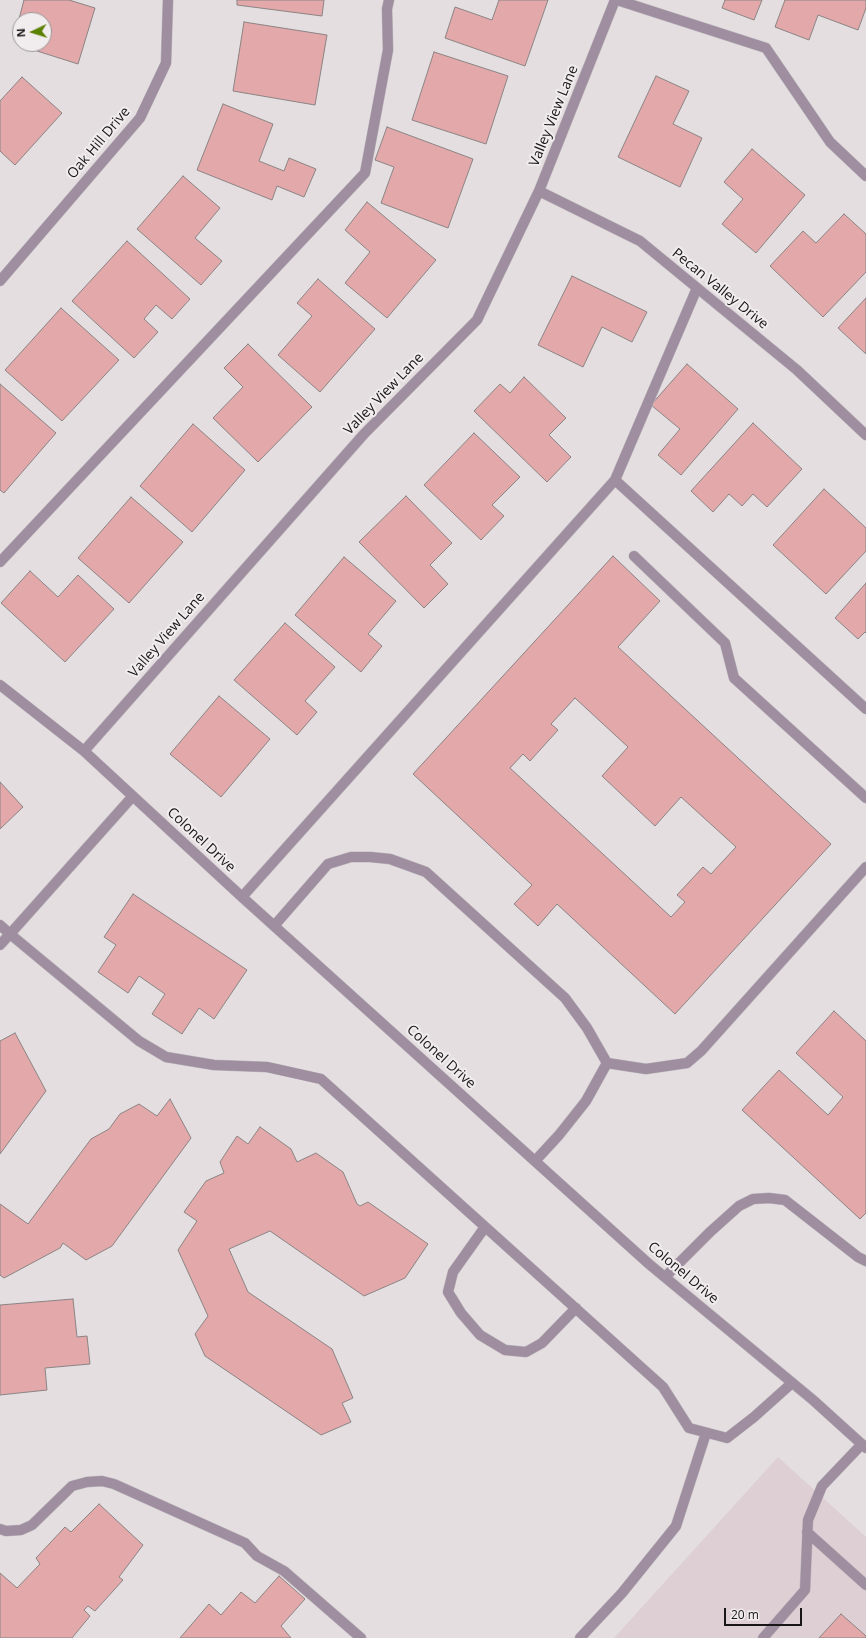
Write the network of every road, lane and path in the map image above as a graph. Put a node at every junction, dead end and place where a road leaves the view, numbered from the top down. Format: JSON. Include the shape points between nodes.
{"nodes":[{"id":1,"x":168,"y":0,"type":"edge"},
{"id":2,"x":390,"y":0,"type":"edge"},
{"id":3,"x":616,"y":0,"type":"edge"},
{"id":4,"x":866,"y":176,"type":"edge"},
{"id":5,"x":539,"y":191,"type":"junction"},
{"id":6,"x":0,"y":281,"type":"edge"},
{"id":7,"x":697,"y":288,"type":"junction"},
{"id":8,"x":866,"y":435,"type":"edge"},
{"id":9,"x":615,"y":480,"type":"junction"},
{"id":10,"x":634,"y":556,"type":"dead end"},
{"id":11,"x":0,"y":562,"type":"edge"},
{"id":12,"x":0,"y":686,"type":"edge"},
{"id":13,"x":866,"y":709,"type":"edge"},
{"id":14,"x":84,"y":751,"type":"junction"},
{"id":15,"x":133,"y":796,"type":"junction"},
{"id":16,"x":866,"y":798,"type":"edge"},
{"id":17,"x":866,"y":867,"type":"edge"},
{"id":18,"x":242,"y":897,"type":"junction"},
{"id":19,"x":0,"y":925,"type":"edge"},
{"id":20,"x":274,"y":926,"type":"junction"},
{"id":21,"x":10,"y":934,"type":"junction"},
{"id":22,"x":0,"y":945,"type":"edge"},
{"id":23,"x":607,"y":1063,"type":"junction"},
{"id":24,"x":535,"y":1161,"type":"junction"},
{"id":25,"x":485,"y":1227,"type":"junction"},
{"id":26,"x":866,"y":1261,"type":"edge"},
{"id":27,"x":665,"y":1277,"type":"junction"},
{"id":28,"x":576,"y":1308,"type":"junction"},
{"id":29,"x":792,"y":1383,"type":"junction"},
{"id":30,"x":706,"y":1433,"type":"junction"},
{"id":31,"x":864,"y":1446,"type":"edge"},
{"id":32,"x":0,"y":1529,"type":"edge"},
{"id":33,"x":807,"y":1532,"type":"junction"},
{"id":34,"x":866,"y":1585,"type":"edge"},
{"id":35,"x":361,"y":1638,"type":"edge"},
{"id":36,"x":580,"y":1638,"type":"edge"},
{"id":37,"x":763,"y":1638,"type":"edge"}],
"edges":[{"from":1,"to":6,"type":"street","name":"Oak Hill Drive","via":[[166,63],[140,118]]},
{"from":2,"to":11,"type":"street","via":[[387,9],[388,50],[365,173]]},
{"from":3,"to":4,"type":"street","via":[[766,48],[830,142]]},
{"from":3,"to":5,"type":"street","name":"Valley View Lane"},
{"from":5,"to":7,"type":"street","name":"Pecan Valley Drive","via":[[640,241]]},
{"from":5,"to":14,"type":"street","name":"Valley View Lane","via":[[477,320],[364,434]]},
{"from":7,"to":8,"type":"street","name":"Pecan Valley Drive","via":[[797,370]]},
{"from":7,"to":9,"type":"street"},
{"from":9,"to":13,"type":"street"},
{"from":9,"to":18,"type":"street"},
{"from":10,"to":16,"type":"street","via":[[725,643],[734,678]]},
{"from":12,"to":14,"type":"street","name":"Colonel Drive"},
{"from":14,"to":15,"type":"street","name":"Colonel Drive"},
{"from":15,"to":18,"type":"street","name":"Colonel Drive"},
{"from":15,"to":21,"type":"street"},
{"from":17,"to":23,"type":"street","via":[[701,1051],[687,1063],[646,1069]]},
{"from":18,"to":20,"type":"street","name":"Colonel Drive"},
{"from":19,"to":21,"type":"street"},
{"from":20,"to":23,"type":"street","via":[[328,864],[351,857],[370,857],[390,859],[426,872],[565,998],[587,1028]]},
{"from":20,"to":24,"type":"street","name":"Colonel Drive"},
{"from":21,"to":22,"type":"street"},
{"from":21,"to":25,"type":"street","via":[[139,1041],[166,1057],[214,1065],[268,1067],[321,1078]]},
{"from":23,"to":24,"type":"street","via":[[586,1101]]},
{"from":24,"to":27,"type":"street","name":"Colonel Drive"},
{"from":25,"to":28,"type":"street"},
{"from":25,"to":28,"type":"street","via":[[453,1272],[448,1292],[461,1313],[480,1335],[506,1350],[526,1352],[542,1342]]},
{"from":26,"to":27,"type":"street","via":[[785,1200],[753,1199],[739,1206]]},
{"from":27,"to":29,"type":"street","name":"Colonel Drive"},
{"from":28,"to":30,"type":"street","via":[[663,1387],[689,1428]]},
{"from":29,"to":30,"type":"street","via":[[727,1438]]},
{"from":29,"to":31,"type":"street","name":"Colonel Drive"},
{"from":30,"to":36,"type":"street","via":[[676,1526],[622,1593]]},
{"from":31,"to":33,"type":"street","via":[[822,1486],[808,1520]]},
{"from":32,"to":35,"type":"street","via":[[21,1530],[32,1525],[72,1486],[87,1482],[114,1484],[245,1543],[257,1556],[284,1571]]},
{"from":33,"to":34,"type":"street"},
{"from":33,"to":37,"type":"street","via":[[805,1590]]}]}
